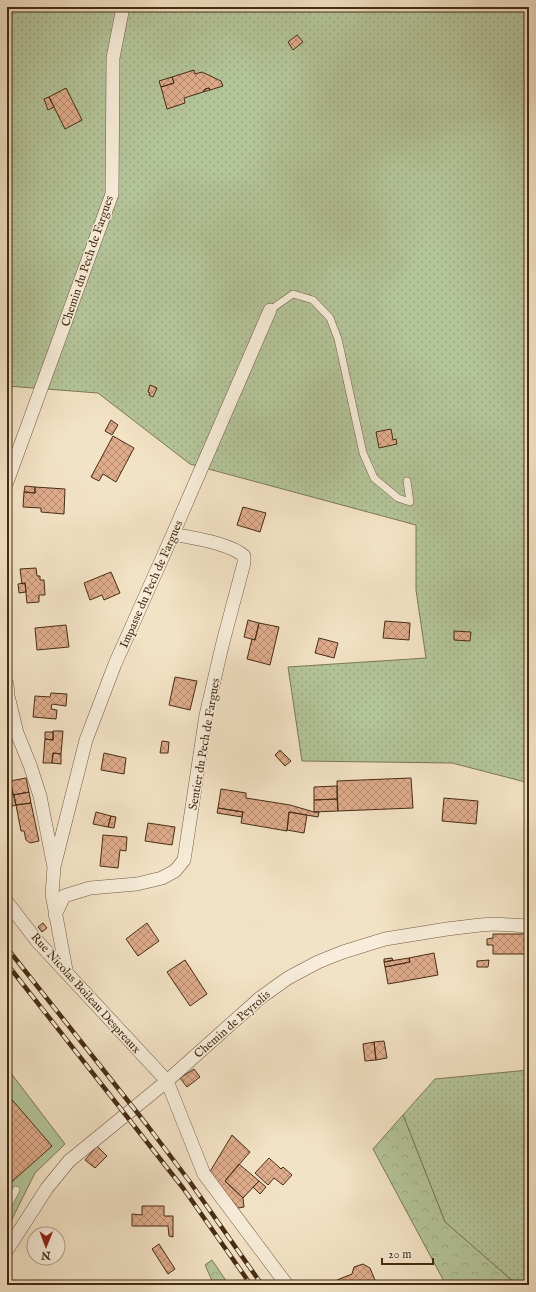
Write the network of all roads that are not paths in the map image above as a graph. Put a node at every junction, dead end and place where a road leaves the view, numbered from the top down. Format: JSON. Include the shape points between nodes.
{"nodes":[{"id":1,"x":123,"y":7,"type":"edge"},
{"id":2,"x":270,"y":310,"type":"joint"},
{"id":3,"x":407,"y":481,"type":"dead end"},
{"id":4,"x":7,"y":482,"type":"edge"},
{"id":5,"x":173,"y":534,"type":"junction"},
{"id":6,"x":7,"y":684,"type":"edge"},
{"id":7,"x":54,"y":867,"type":"junction"},
{"id":8,"x":7,"y":902,"type":"edge"},
{"id":9,"x":55,"y":915,"type":"junction"},
{"id":10,"x":529,"y":926,"type":"edge"},
{"id":11,"x":66,"y":970,"type":"junction"},
{"id":12,"x":167,"y":1081,"type":"junction"},
{"id":13,"x":16,"y":1190,"type":"dead end"},
{"id":14,"x":7,"y":1208,"type":"edge"},
{"id":15,"x":7,"y":1250,"type":"edge"},
{"id":16,"x":287,"y":1285,"type":"edge"}],
"edges":[{"from":1,"to":4,"type":"street","name":"Chemin du Pech de Fargues","via":[[112,58],[112,194]]},
{"from":2,"to":3,"type":"lane","via":[[293,294],[313,300],[330,318],[338,339],[363,453],[374,478],[398,498],[410,502]]},
{"from":2,"to":5,"type":"street","name":"Impasse du Pech de Fargues"},
{"from":5,"to":7,"type":"street","name":"Impasse du Pech de Fargues","via":[[115,664],[86,740]]},
{"from":5,"to":9,"type":"street","name":"Sentier du Pech de Fargues","via":[[239,551],[244,556],[206,715],[184,860],[175,871],[162,878],[137,884],[90,888],[64,896]]},
{"from":6,"to":7,"type":"street","via":[[17,733],[40,796]]},
{"from":7,"to":9,"type":"street","via":[[52,894]]},
{"from":8,"to":11,"type":"street","name":"Rue Nicolas Boileau Despreaux","via":[[37,941]]},
{"from":9,"to":11,"type":"street"},
{"from":10,"to":12,"type":"street","name":"Chemin de Peyrolis","via":[[494,924],[447,929],[385,939],[330,957],[288,978],[260,998]]},
{"from":11,"to":12,"type":"street","name":"Rue Nicolas Boileau Despreaux"},
{"from":12,"to":15,"type":"street","name":"Chemin de Peyrolis","via":[[69,1161],[47,1188]]},
{"from":12,"to":16,"type":"street","via":[[204,1174]]},
{"from":13,"to":14,"type":"lane"}]}
